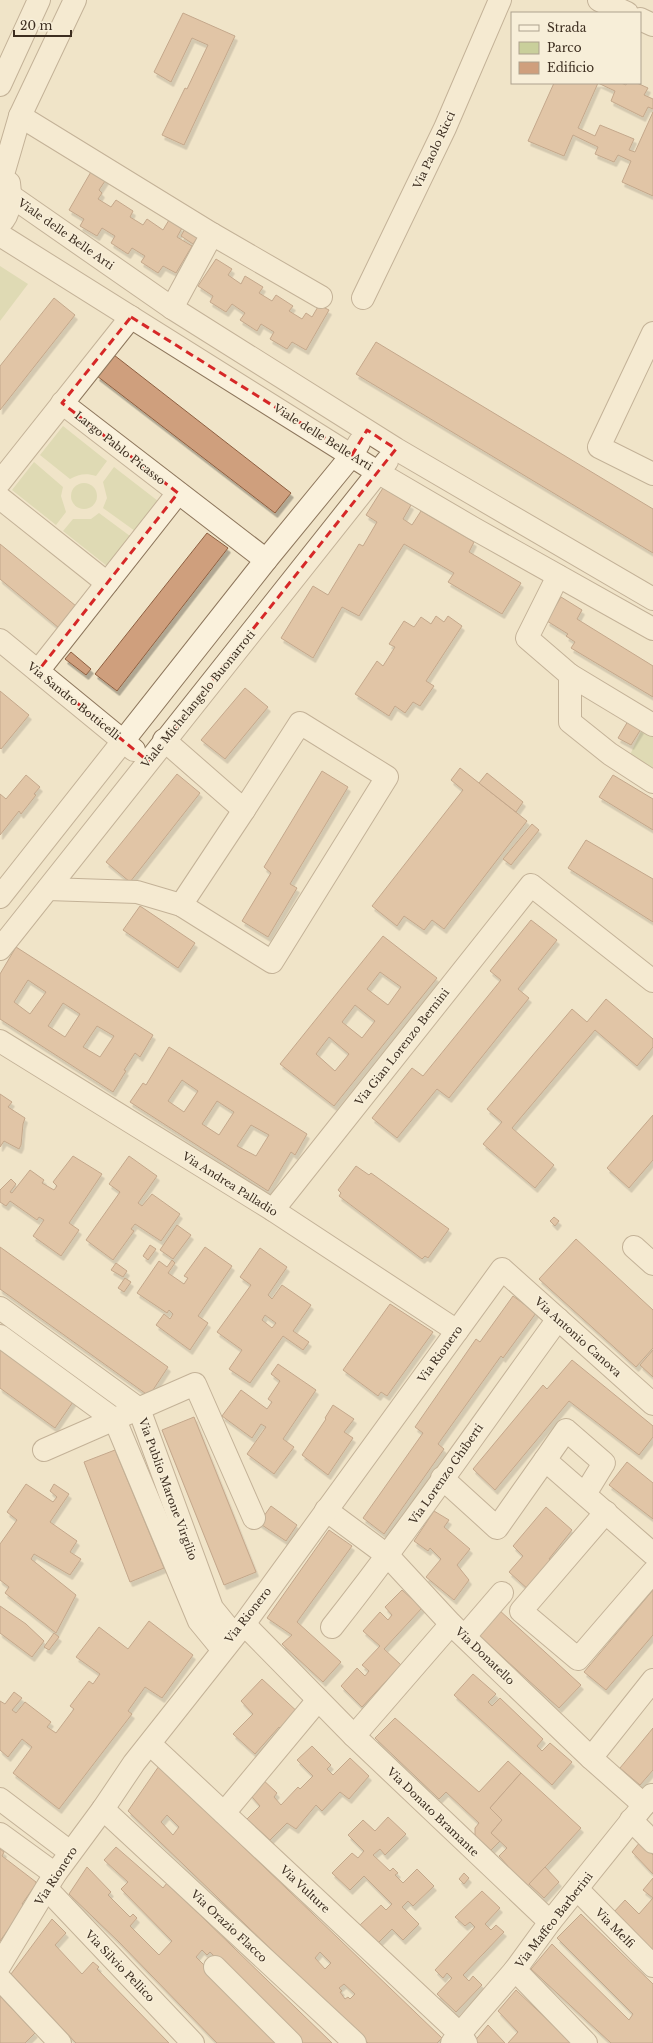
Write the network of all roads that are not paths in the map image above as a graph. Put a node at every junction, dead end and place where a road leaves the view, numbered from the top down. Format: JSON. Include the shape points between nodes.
{"nodes":[{"id":1,"x":39,"y":0,"type":"edge"},
{"id":2,"x":75,"y":0,"type":"edge"},
{"id":3,"x":500,"y":0,"type":"edge"},
{"id":4,"x":599,"y":0,"type":"edge"},
{"id":5,"x":625,"y":12,"type":"edge"},
{"id":6,"x":641,"y":19,"type":"edge"},
{"id":7,"x":653,"y":25,"type":"edge"},
{"id":8,"x":0,"y":85,"type":"edge"},
{"id":9,"x":20,"y":116,"type":"junction"},
{"id":10,"x":2,"y":169,"type":"edge"},
{"id":11,"x":11,"y":196,"type":"junction"},
{"id":12,"x":0,"y":224,"type":"edge"},
{"id":13,"x":212,"y":234,"type":"junction"},
{"id":14,"x":0,"y":235,"type":"edge"},
{"id":15,"x":321,"y":297,"type":"dead end"},
{"id":16,"x":363,"y":298,"type":"dead end"},
{"id":17,"x":172,"y":308,"type":"junction"},
{"id":18,"x":131,"y":317,"type":"junction"},
{"id":19,"x":653,"y":333,"type":"edge"},
{"id":20,"x":62,"y":403,"type":"junction"},
{"id":21,"x":367,"y":430,"type":"junction"},
{"id":22,"x":396,"y":449,"type":"junction"},
{"id":23,"x":352,"y":455,"type":"junction"},
{"id":24,"x":379,"y":473,"type":"junction"},
{"id":25,"x":653,"y":474,"type":"edge"},
{"id":26,"x":0,"y":482,"type":"edge"},
{"id":27,"x":178,"y":493,"type":"junction"},
{"id":28,"x":0,"y":498,"type":"edge"},
{"id":29,"x":266,"y":560,"type":"junction"},
{"id":30,"x":558,"y":576,"type":"junction"},
{"id":31,"x":107,"y":583,"type":"junction"},
{"id":32,"x":653,"y":599,"type":"edge"},
{"id":33,"x":653,"y":629,"type":"edge"},
{"id":34,"x":0,"y":640,"type":"edge"},
{"id":35,"x":38,"y":671,"type":"junction"},
{"id":36,"x":570,"y":675,"type":"junction"},
{"id":37,"x":653,"y":725,"type":"edge"},
{"id":38,"x":164,"y":740,"type":"junction"},
{"id":39,"x":123,"y":741,"type":"junction"},
{"id":40,"x":148,"y":761,"type":"junction"},
{"id":41,"x":653,"y":782,"type":"edge"},
{"id":42,"x":244,"y":810,"type":"junction"},
{"id":43,"x":48,"y":889,"type":"junction"},
{"id":44,"x":0,"y":897,"type":"edge"},
{"id":45,"x":180,"y":905,"type":"junction"},
{"id":46,"x":0,"y":949,"type":"edge"},
{"id":47,"x":653,"y":981,"type":"edge"},
{"id":48,"x":0,"y":1041,"type":"edge"},
{"id":49,"x":273,"y":1210,"type":"junction"},
{"id":50,"x":634,"y":1247,"type":"dead end"},
{"id":51,"x":653,"y":1264,"type":"edge"},
{"id":52,"x":502,"y":1269,"type":"joint"},
{"id":53,"x":0,"y":1308,"type":"edge"},
{"id":54,"x":558,"y":1319,"type":"junction"},
{"id":55,"x":457,"y":1332,"type":"junction"},
{"id":56,"x":0,"y":1336,"type":"edge"},
{"id":57,"x":653,"y":1404,"type":"edge"},
{"id":58,"x":139,"y":1409,"type":"junction"},
{"id":59,"x":115,"y":1420,"type":"junction"},
{"id":60,"x":44,"y":1450,"type":"dead end"},
{"id":61,"x":545,"y":1460,"type":"junction"},
{"id":62,"x":442,"y":1478,"type":"junction"},
{"id":63,"x":585,"y":1494,"type":"junction"},
{"id":64,"x":326,"y":1510,"type":"junction"},
{"id":65,"x":606,"y":1512,"type":"junction"},
{"id":66,"x":254,"y":1518,"type":"dead end"},
{"id":67,"x":653,"y":1554,"type":"edge"},
{"id":68,"x":388,"y":1556,"type":"junction"},
{"id":69,"x":653,"y":1572,"type":"edge"},
{"id":70,"x":502,"y":1593,"type":"dead end"},
{"id":71,"x":332,"y":1627,"type":"dead end"},
{"id":72,"x":458,"y":1630,"type":"junction"},
{"id":73,"x":233,"y":1636,"type":"junction"},
{"id":74,"x":653,"y":1680,"type":"edge"},
{"id":75,"x":318,"y":1700,"type":"junction"},
{"id":76,"x":354,"y":1736,"type":"junction"},
{"id":77,"x":150,"y":1744,"type":"junction"},
{"id":78,"x":591,"y":1758,"type":"junction"},
{"id":79,"x":0,"y":1798,"type":"edge"},
{"id":80,"x":643,"y":1806,"type":"edge"},
{"id":81,"x":103,"y":1809,"type":"junction"},
{"id":82,"x":224,"y":1813,"type":"junction"},
{"id":83,"x":0,"y":1834,"type":"edge"},
{"id":84,"x":653,"y":1842,"type":"edge"},
{"id":85,"x":70,"y":1852,"type":"junction"},
{"id":86,"x":51,"y":1882,"type":"junction"},
{"id":87,"x":577,"y":1889,"type":"junction"},
{"id":88,"x":550,"y":1922,"type":"junction"},
{"id":89,"x":0,"y":1965,"type":"edge"},
{"id":90,"x":653,"y":1966,"type":"edge"},
{"id":91,"x":215,"y":1967,"type":"dead end"},
{"id":92,"x":514,"y":1970,"type":"junction"},
{"id":93,"x":0,"y":1979,"type":"edge"},
{"id":94,"x":459,"y":2040,"type":"edge"},
{"id":95,"x":60,"y":2043,"type":"edge"},
{"id":96,"x":193,"y":2043,"type":"edge"},
{"id":97,"x":291,"y":2043,"type":"edge"},
{"id":98,"x":355,"y":2043,"type":"edge"},
{"id":99,"x":586,"y":2043,"type":"edge"}],
"edges":[{"from":1,"to":8,"type":"street"},
{"from":2,"to":9,"type":"street"},
{"from":3,"to":16,"type":"street","name":"Via Paolo Ricci","via":[[445,128]]},
{"from":4,"to":5,"type":"street"},
{"from":6,"to":7,"type":"street"},
{"from":9,"to":10,"type":"street"},
{"from":9,"to":13,"type":"street"},
{"from":10,"to":11,"type":"street","via":[[9,183]]},
{"from":11,"to":12,"type":"street","via":[[9,210]]},
{"from":11,"to":17,"type":"street","name":"Viale delle Belle Arti"},
{"from":13,"to":15,"type":"street"},
{"from":13,"to":17,"type":"street"},
{"from":14,"to":18,"type":"street","name":"Viale delle Belle Arti"},
{"from":17,"to":21,"type":"street","name":"Viale delle Belle Arti"},
{"from":18,"to":20,"type":"street"},
{"from":18,"to":23,"type":"street","name":"Viale delle Belle Arti"},
{"from":19,"to":25,"type":"street","via":[[599,447]]},
{"from":20,"to":26,"type":"street"},
{"from":20,"to":27,"type":"street","name":"Largo Pablo Picasso"},
{"from":21,"to":22,"type":"street","name":"Viale delle Belle Arti"},
{"from":21,"to":23,"type":"street"},
{"from":22,"to":24,"type":"street","name":"Viale Michelangelo Buonarroti"},
{"from":22,"to":32,"type":"street","name":"Viale delle Belle Arti"},
{"from":23,"to":24,"type":"street","name":"Viale delle Belle Arti"},
{"from":23,"to":29,"type":"street"},
{"from":24,"to":30,"type":"street","name":"Viale delle Belle Arti"},
{"from":24,"to":38,"type":"street","name":"Viale Michelangelo Buonarroti"},
{"from":27,"to":29,"type":"street","name":"Largo Pablo Picasso"},
{"from":27,"to":31,"type":"street"},
{"from":28,"to":31,"type":"street"},
{"from":29,"to":39,"type":"street"},
{"from":30,"to":33,"type":"street","name":"Viale delle Belle Arti"},
{"from":30,"to":36,"type":"street","via":[[527,638]]},
{"from":31,"to":35,"type":"street"},
{"from":34,"to":35,"type":"street","name":"Via Sandro Botticelli"},
{"from":35,"to":39,"type":"street","name":"Via Sandro Botticelli"},
{"from":36,"to":37,"type":"street"},
{"from":36,"to":41,"type":"street","via":[[570,722],[610,754]]},
{"from":38,"to":40,"type":"street","name":"Viale Michelangelo Buonarroti"},
{"from":38,"to":42,"type":"street"},
{"from":39,"to":40,"type":"street","name":"Via Sandro Botticelli"},
{"from":39,"to":44,"type":"street"},
{"from":40,"to":43,"type":"street","name":"Viale Michelangelo Buonarroti"},
{"from":42,"to":45,"type":"street"},
{"from":42,"to":45,"type":"street","via":[[300,723],[388,776],[272,962]]},
{"from":43,"to":45,"type":"street","via":[[137,892]]},
{"from":43,"to":46,"type":"street","name":"Viale Michelangelo Buonarroti"},
{"from":47,"to":49,"type":"street","name":"Via Gian Lorenzo Bernini","via":[[530,885]]},
{"from":48,"to":49,"type":"street","name":"Via Andrea Palladio"},
{"from":49,"to":55,"type":"street","name":"Via Andrea Palladio"},
{"from":50,"to":51,"type":"street"},
{"from":52,"to":54,"type":"street","name":"Via Antonio Canova"},
{"from":52,"to":55,"type":"street","name":"Via Rionero"},
{"from":53,"to":58,"type":"street","name":"Via Publio Marone Virgilio"},
{"from":54,"to":57,"type":"street","name":"Via Antonio Canova"},
{"from":54,"to":62,"type":"street","name":"Via Lorenzo Ghiberti"},
{"from":55,"to":64,"type":"street","name":"Via Rionero"},
{"from":56,"to":59,"type":"street"},
{"from":58,"to":59,"type":"street"},
{"from":58,"to":66,"type":"street","via":[[195,1384]]},
{"from":58,"to":73,"type":"street","name":"Via Publio Marone Virgilio","via":[[212,1608]]},
{"from":59,"to":60,"type":"street"},
{"from":59,"to":73,"type":"street","name":"Via Publio Marone Virgilio","via":[[199,1622]]},
{"from":61,"to":62,"type":"street","via":[[497,1528]]},
{"from":61,"to":63,"type":"street"},
{"from":61,"to":63,"type":"street","via":[[566,1430],[604,1463]]},
{"from":62,"to":68,"type":"street","name":"Via Lorenzo Ghiberti"},
{"from":63,"to":65,"type":"street"},
{"from":64,"to":68,"type":"street","name":"Via Donatello"},
{"from":64,"to":73,"type":"street","name":"Via Rionero"},
{"from":65,"to":67,"type":"street"},
{"from":65,"to":69,"type":"street","via":[[521,1611],[578,1659]]},
{"from":68,"to":71,"type":"street","name":"Via Lorenzo Ghiberti"},
{"from":68,"to":72,"type":"street","name":"Via Donatello"},
{"from":70,"to":72,"type":"street"},
{"from":72,"to":76,"type":"street"},
{"from":72,"to":78,"type":"street","name":"Via Donatello"},
{"from":73,"to":75,"type":"street","name":"Via Donato Bramante"},
{"from":73,"to":77,"type":"street","name":"Via Rionero"},
{"from":74,"to":78,"type":"street"},
{"from":75,"to":76,"type":"street","name":"Via Donato Bramante"},
{"from":75,"to":82,"type":"street"},
{"from":76,"to":88,"type":"street","name":"Via Donato Bramante"},
{"from":77,"to":81,"type":"street","name":"Via Rionero"},
{"from":77,"to":82,"type":"street","name":"Via Vulture"},
{"from":78,"to":80,"type":"street","name":"Via Donatello"},
{"from":79,"to":85,"type":"street"},
{"from":80,"to":84,"type":"street","name":"Via Donatello"},
{"from":80,"to":87,"type":"street","name":"Via Maffeo Barberini"},
{"from":81,"to":85,"type":"street","name":"Via Rionero"},
{"from":81,"to":98,"type":"street","name":"Via Orazio Flacco"},
{"from":82,"to":94,"type":"street","name":"Via Vulture"},
{"from":83,"to":86,"type":"street","name":"Via Silvio Pellico"},
{"from":85,"to":86,"type":"street","name":"Via Rionero"},
{"from":86,"to":89,"type":"street","name":"Via Rionero"},
{"from":86,"to":96,"type":"street","name":"Via Silvio Pellico"},
{"from":87,"to":88,"type":"street","name":"Via Maffeo Barberini"},
{"from":87,"to":90,"type":"street","name":"Via Melfi"},
{"from":88,"to":92,"type":"street","name":"Via Maffeo Barberini"},
{"from":91,"to":97,"type":"street"},
{"from":92,"to":94,"type":"street","name":"Via Maffeo Barberini"},
{"from":92,"to":99,"type":"street"},
{"from":93,"to":95,"type":"street"}]}
